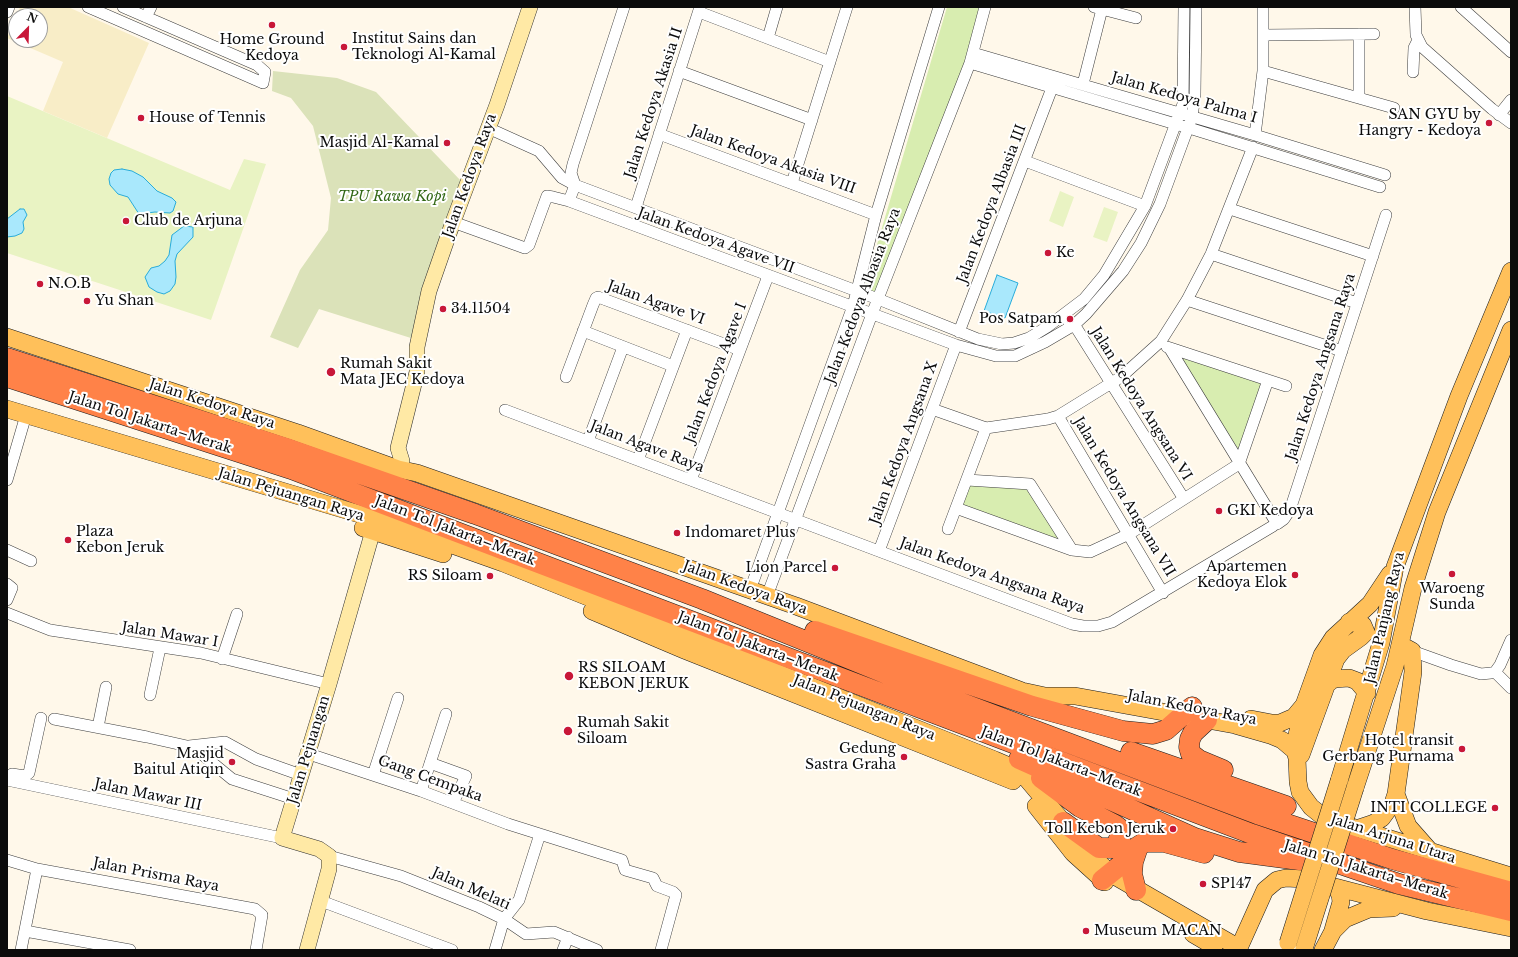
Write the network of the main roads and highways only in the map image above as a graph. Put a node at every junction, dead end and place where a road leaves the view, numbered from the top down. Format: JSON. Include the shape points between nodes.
{"nodes":[{"id":1,"x":1511,"y":271,"type":"edge"},
{"id":2,"x":7,"y":326,"type":"edge"},
{"id":3,"x":1486,"y":331,"type":"junction"},
{"id":4,"x":1509,"y":335,"type":"edge"},
{"id":5,"x":7,"y":337,"type":"edge"},
{"id":6,"x":7,"y":358,"type":"edge"},
{"id":7,"x":1469,"y":372,"type":"junction"},
{"id":8,"x":7,"y":377,"type":"edge"},
{"id":9,"x":1489,"y":382,"type":"junction"},
{"id":10,"x":7,"y":409,"type":"edge"},
{"id":11,"x":7,"y":420,"type":"edge"},
{"id":12,"x":25,"y":420,"type":"junction"},
{"id":13,"x":417,"y":473,"type":"junction"},
{"id":14,"x":374,"y":525,"type":"junction"},
{"id":15,"x":1395,"y":567,"type":"junction"},
{"id":16,"x":702,"y":599,"type":"junction"},
{"id":17,"x":1349,"y":622,"type":"junction"},
{"id":18,"x":1406,"y":648,"type":"junction"},
{"id":19,"x":909,"y":683,"type":"junction"},
{"id":20,"x":1327,"y":684,"type":"junction"},
{"id":21,"x":870,"y":690,"type":"junction"},
{"id":22,"x":1367,"y":693,"type":"junction"},
{"id":23,"x":1304,"y":705,"type":"junction"},
{"id":24,"x":1195,"y":718,"type":"junction"},
{"id":25,"x":1015,"y":758,"type":"junction"},
{"id":26,"x":1296,"y":758,"type":"junction"},
{"id":27,"x":1396,"y":794,"type":"junction"},
{"id":28,"x":1286,"y":806,"type":"junction"},
{"id":29,"x":1063,"y":822,"type":"junction"},
{"id":30,"x":1356,"y":829,"type":"junction"},
{"id":31,"x":1345,"y":845,"type":"junction"},
{"id":32,"x":1139,"y":846,"type":"junction"},
{"id":33,"x":1431,"y":852,"type":"junction"},
{"id":34,"x":1288,"y":860,"type":"junction"},
{"id":35,"x":1354,"y":869,"type":"junction"},
{"id":36,"x":1511,"y":876,"type":"edge"},
{"id":37,"x":1106,"y":877,"type":"junction"},
{"id":38,"x":1334,"y":887,"type":"junction"},
{"id":39,"x":1136,"y":890,"type":"junction"},
{"id":40,"x":1511,"y":892,"type":"edge"},
{"id":41,"x":1427,"y":911,"type":"junction"},
{"id":42,"x":1511,"y":911,"type":"edge"},
{"id":43,"x":1248,"y":925,"type":"junction"},
{"id":44,"x":1511,"y":928,"type":"edge"},
{"id":45,"x":1205,"y":929,"type":"junction"},
{"id":46,"x":1333,"y":931,"type":"junction"},
{"id":47,"x":1296,"y":948,"type":"edge"},
{"id":48,"x":1238,"y":949,"type":"edge"},
{"id":49,"x":1214,"y":950,"type":"edge"},
{"id":50,"x":1323,"y":950,"type":"edge"}],
"edges":[{"from":1,"to":3,"type":"main road","name":"Jalan Panjang Raya"},
{"from":2,"to":13,"type":"main road","name":"Jalan Kedoya Raya","via":[[386,453]]},
{"from":3,"to":4,"type":"main road","via":[[1486,341],[1491,346],[1498,347]]},
{"from":3,"to":7,"type":"main road","name":"Jalan Panjang Raya"},
{"from":4,"to":9,"type":"main road","name":"Jalan Panjang Raya"},
{"from":5,"to":13,"type":"main road","name":"Jalan Kedoya Raya","via":[[298,432],[398,469]]},
{"from":6,"to":16,"type":"highway","name":"Jalan Tol Jakarta–Merak","via":[[286,448],[475,514]]},
{"from":7,"to":9,"type":"main road","via":[[1477,368],[1484,369]]},
{"from":7,"to":15,"type":"main road","name":"Jalan Panjang Raya","via":[[1428,474]]},
{"from":8,"to":21,"type":"highway","name":"Jalan Tol Jakarta–Merak","via":[[291,468]]},
{"from":9,"to":18,"type":"main road","name":"Jalan Panjang Raya","via":[[1428,537],[1413,588]]},
{"from":10,"to":12,"type":"main road","name":"Jalan Pejuangan Raya"},
{"from":11,"to":12,"type":"main road","name":"Jalan Pejuangan Raya"},
{"from":12,"to":14,"type":"main road","name":"Jalan Pejuangan Raya"},
{"from":13,"to":24,"type":"main road","name":"Jalan Kedoya Raya","via":[[767,596],[1022,691],[1045,696],[1075,696]]},
{"from":14,"to":29,"type":"main road","name":"Jalan Pejuangan Raya","via":[[502,563],[1009,766],[1026,778]]},
{"from":14,"to":37,"type":"main road","name":"Jalan Pejuangan Raya","via":[[499,572],[684,650],[1010,779],[1024,790],[1072,852]]},
{"from":15,"to":17,"type":"main road","name":"Jalan Arjuna Utara","via":[[1374,599]]},
{"from":15,"to":22,"type":"main road","name":"Jalan Panjang Raya","via":[[1387,615]]},
{"from":16,"to":19,"type":"highway","name":"Jalan Tol Jakarta–Merak"},
{"from":16,"to":24,"type":"highway","via":[[755,610],[970,686],[1106,727],[1153,734]]},
{"from":17,"to":20,"type":"main road","via":[[1363,625],[1366,632],[1340,654]]},
{"from":17,"to":23,"type":"main road","name":"Jalan Arjuna Utara","via":[[1326,649]]},
{"from":18,"to":27,"type":"main road","via":[[1413,672]]},
{"from":18,"to":47,"type":"main road","name":"Jalan Panjang Raya","bridge":true},
{"from":19,"to":28,"type":"highway","via":[[1056,726]]},
{"from":19,"to":31,"type":"highway","name":"Jalan Tol Jakarta–Merak"},
{"from":20,"to":22,"type":"main road","via":[[1341,677],[1349,678],[1357,681]]},
{"from":20,"to":26,"type":"main road"},
{"from":21,"to":25,"type":"highway","via":[[901,708]]},
{"from":21,"to":35,"type":"highway","name":"Jalan Tol Jakarta–Merak","via":[[1252,834]]},
{"from":22,"to":47,"type":"main road","name":"Jalan Panjang Raya","bridge":true,"via":[[1339,781]]},
{"from":23,"to":24,"type":"main road","name":"Jalan Kedoya Raya","via":[[1287,721],[1272,723]]},
{"from":23,"to":26,"type":"main road","name":"Jalan Arjuna Utara","via":[[1296,739]]},
{"from":24,"to":26,"type":"main road","name":"Jalan Kedoya Raya","via":[[1270,735],[1282,740]]},
{"from":24,"to":28,"type":"highway","via":[[1188,746],[1191,754],[1199,760],[1256,784],[1272,793]]},
{"from":25,"to":29,"type":"highway","via":[[1068,798],[1115,825],[1121,835],[1113,848],[1099,848]]},
{"from":25,"to":34,"type":"highway","via":[[1195,838],[1239,852]]},
{"from":26,"to":30,"type":"main road","name":"Jalan Arjuna Utara","via":[[1300,792],[1311,807],[1321,815]]},
{"from":27,"to":30,"type":"main road","via":[[1382,818],[1366,827]]},
{"from":27,"to":33,"type":"main road","via":[[1408,826]]},
{"from":28,"to":31,"type":"highway"},
{"from":29,"to":37,"type":"main road","name":"Jalan Pejuangan Raya"},
{"from":30,"to":33,"type":"main road","name":"Jalan Arjuna Utara"},
{"from":31,"to":40,"type":"highway","name":"Jalan Tol Jakarta–Merak"},
{"from":32,"to":34,"type":"highway","via":[[1148,842],[1164,842],[1224,860],[1240,862]]},
{"from":32,"to":37,"type":"highway"},
{"from":32,"to":39,"type":"highway","via":[[1132,869]]},
{"from":33,"to":36,"type":"main road","name":"Jalan Arjuna Utara"},
{"from":34,"to":35,"type":"highway"},
{"from":35,"to":42,"type":"highway","name":"Jalan Tol Jakarta–Merak"},
{"from":37,"to":39,"type":"main road","name":"Jalan Pejuangan Raya"},
{"from":37,"to":49,"type":"main road","name":"Jalan Pejuangan Raya","via":[[1210,944]]},
{"from":38,"to":41,"type":"main road"},
{"from":38,"to":43,"type":"main road","via":[[1294,878],[1277,880],[1265,890]]},
{"from":38,"to":46,"type":"main road","via":[[1340,894],[1341,902]]},
{"from":39,"to":45,"type":"main road","name":"Jalan Pejuangan Raya"},
{"from":41,"to":44,"type":"main road"},
{"from":41,"to":46,"type":"main road","via":[[1369,909],[1345,919]]},
{"from":43,"to":45,"type":"main road","via":[[1231,930]]},
{"from":43,"to":48,"type":"main road"},
{"from":45,"to":48,"type":"main road","name":"Jalan Pejuangan Raya"},
{"from":46,"to":50,"type":"main road"}]}
